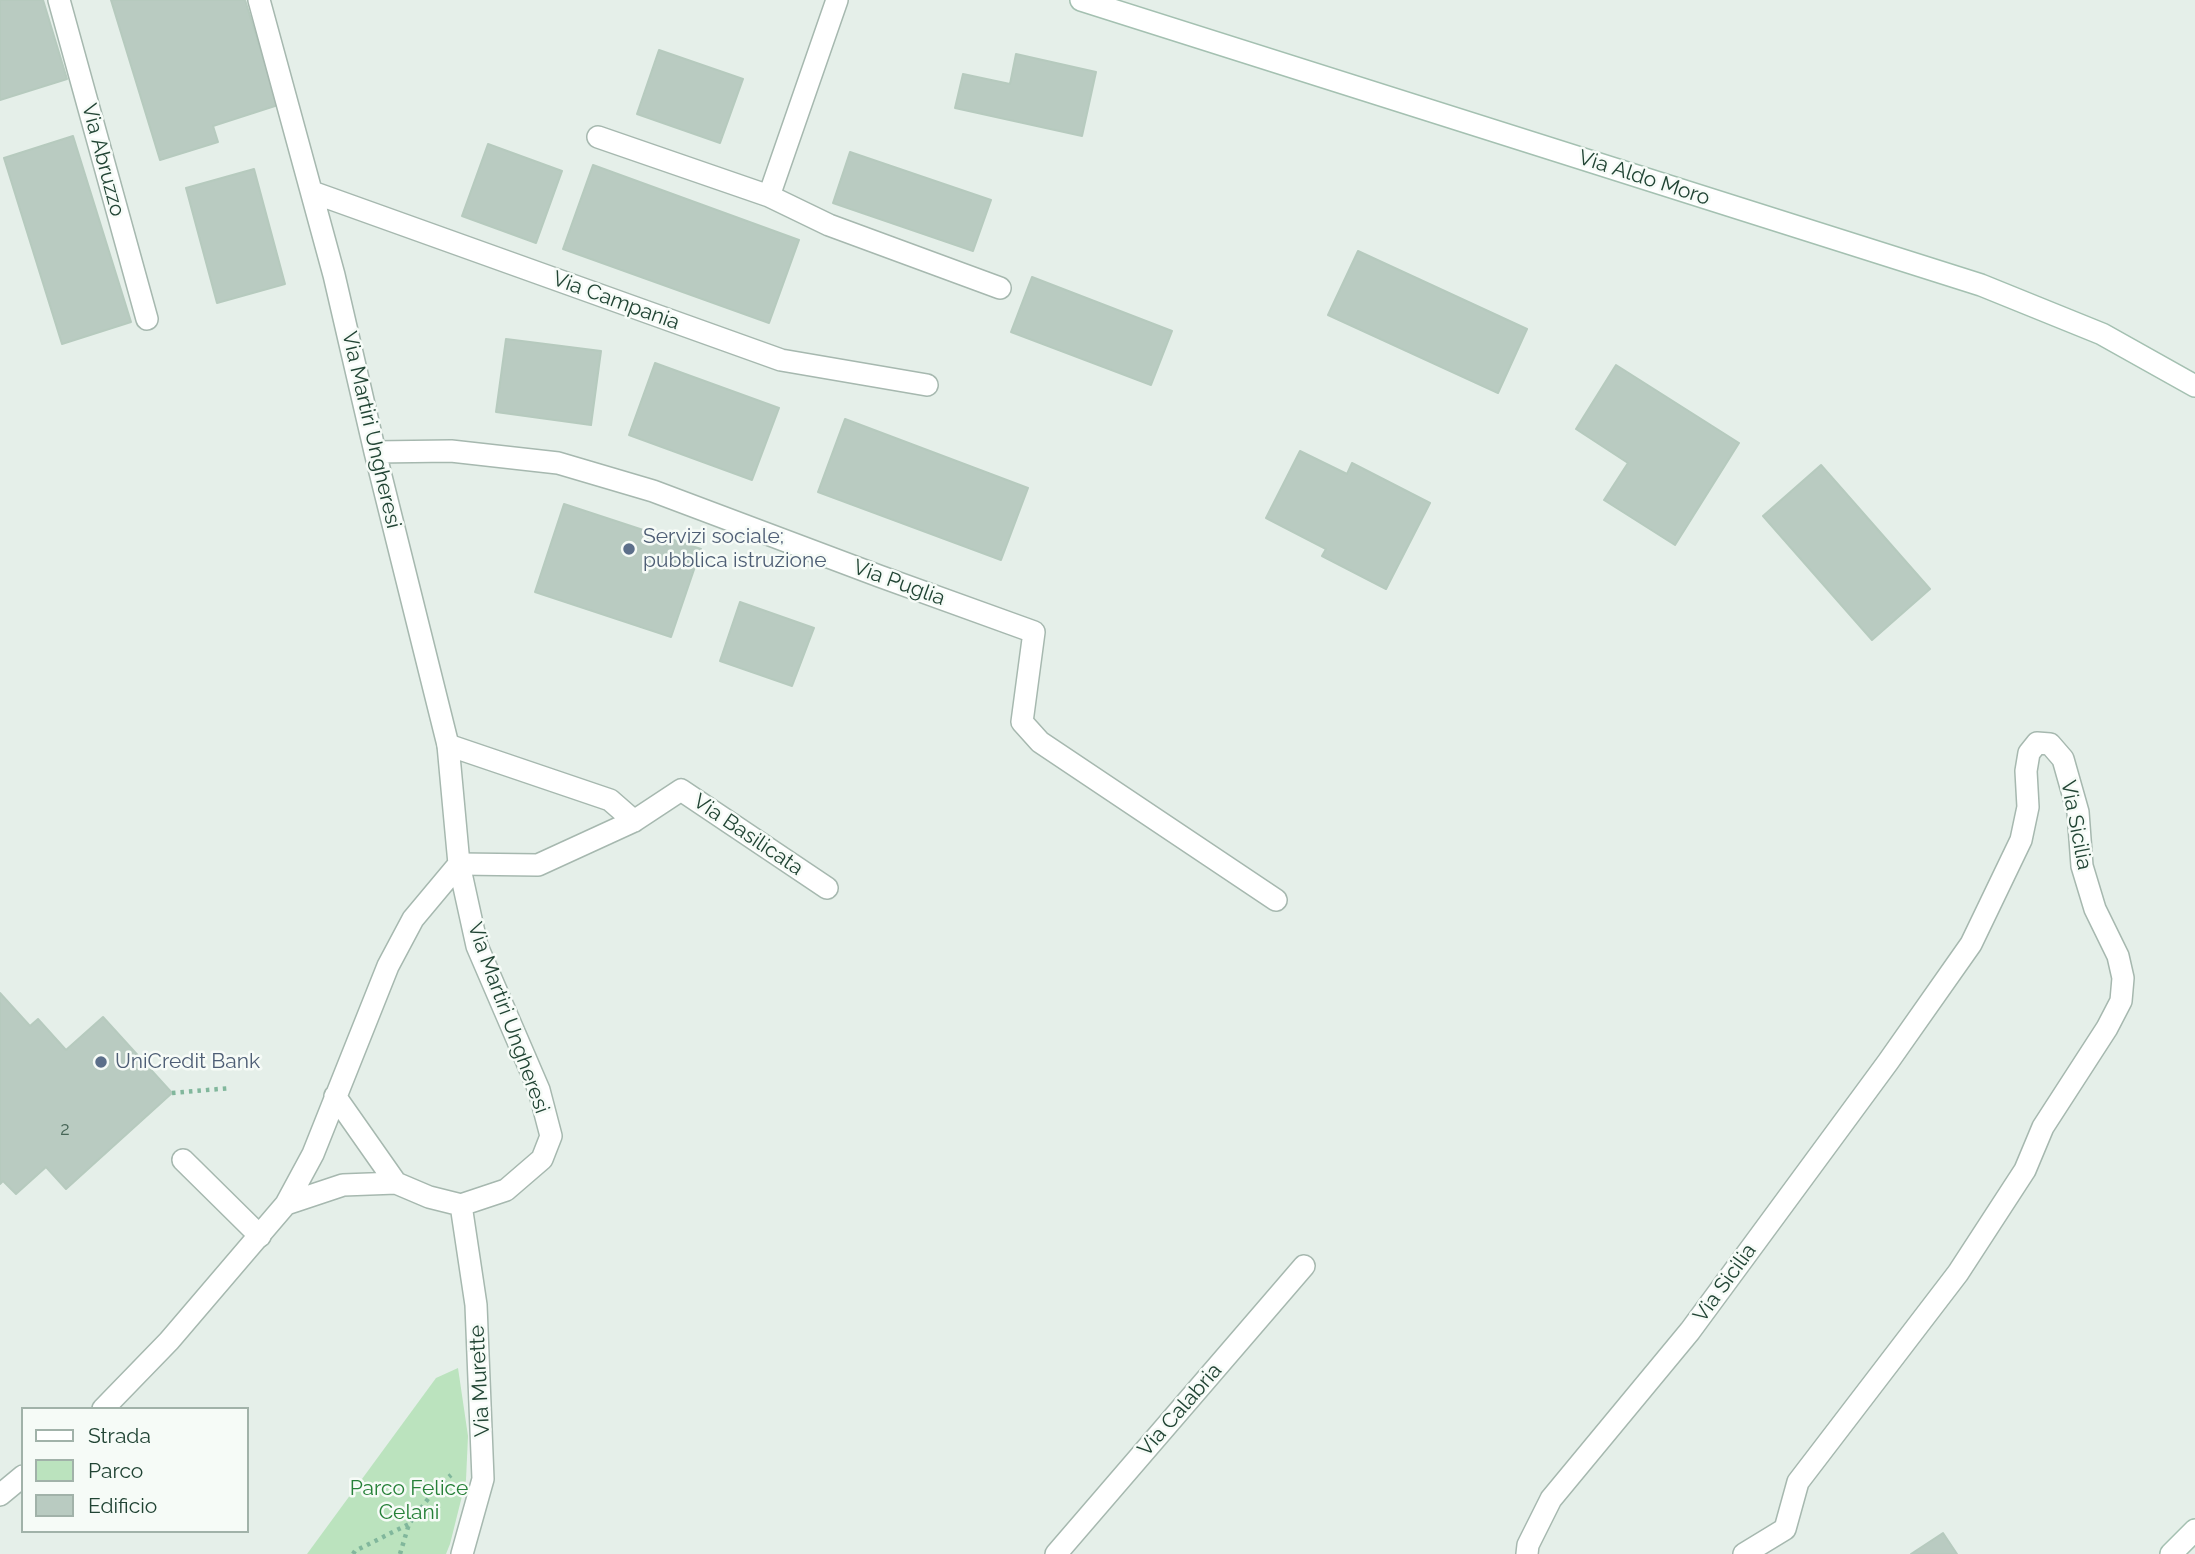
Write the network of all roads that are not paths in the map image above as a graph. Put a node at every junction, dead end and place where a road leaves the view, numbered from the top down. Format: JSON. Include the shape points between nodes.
{"nodes":[{"id":1,"x":59,"y":0,"type":"edge"},
{"id":2,"x":259,"y":0,"type":"edge"},
{"id":3,"x":837,"y":0,"type":"edge"},
{"id":4,"x":1081,"y":0,"type":"edge"},
{"id":5,"x":598,"y":137,"type":"dead end"},
{"id":6,"x":312,"y":192,"type":"junction"},
{"id":7,"x":769,"y":197,"type":"junction"},
{"id":8,"x":1000,"y":288,"type":"dead end"},
{"id":9,"x":147,"y":319,"type":"dead end"},
{"id":10,"x":927,"y":385,"type":"dead end"},
{"id":11,"x":2195,"y":386,"type":"edge"},
{"id":12,"x":375,"y":452,"type":"junction"},
{"id":13,"x":448,"y":745,"type":"junction"},
{"id":14,"x":634,"y":821,"type":"junction"},
{"id":15,"x":459,"y":864,"type":"junction"},
{"id":16,"x":827,"y":888,"type":"dead end"},
{"id":17,"x":1276,"y":900,"type":"dead end"},
{"id":18,"x":335,"y":1096,"type":"junction"},
{"id":19,"x":183,"y":1160,"type":"dead end"},
{"id":20,"x":396,"y":1183,"type":"junction"},
{"id":21,"x":286,"y":1204,"type":"junction"},
{"id":22,"x":461,"y":1205,"type":"junction"},
{"id":23,"x":260,"y":1236,"type":"junction"},
{"id":24,"x":1304,"y":1266,"type":"dead end"},
{"id":25,"x":105,"y":1407,"type":"edge"},
{"id":26,"x":21,"y":1478,"type":"edge"},
{"id":27,"x":0,"y":1495,"type":"edge"},
{"id":28,"x":2195,"y":1530,"type":"edge"},
{"id":29,"x":462,"y":1554,"type":"edge"},
{"id":30,"x":1056,"y":1554,"type":"edge"},
{"id":31,"x":1527,"y":1554,"type":"edge"},
{"id":32,"x":1744,"y":1554,"type":"edge"},
{"id":33,"x":2171,"y":1554,"type":"edge"}],
"edges":[{"from":1,"to":9,"type":"street","name":"Via Abruzzo"},
{"from":2,"to":6,"type":"street","name":"Via Martiri Ungheresi"},
{"from":3,"to":7,"type":"street"},
{"from":4,"to":11,"type":"street","name":"Via Aldo Moro","via":[[1981,285],[2102,334]]},
{"from":5,"to":7,"type":"street"},
{"from":6,"to":10,"type":"street","name":"Via Campania","via":[[781,360]]},
{"from":6,"to":12,"type":"street","name":"Via Martiri Ungheresi"},
{"from":7,"to":8,"type":"street","via":[[829,225]]},
{"from":12,"to":13,"type":"street","name":"Via Martiri Ungheresi"},
{"from":12,"to":17,"type":"street","name":"Via Puglia","via":[[451,451],[558,463],[653,491],[1034,632],[1022,722],[1040,742]]},
{"from":13,"to":14,"type":"street","via":[[610,800]]},
{"from":13,"to":15,"type":"street","name":"Via Martiri Ungheresi"},
{"from":14,"to":15,"type":"street","name":"Via Basilicata","via":[[538,865]]},
{"from":14,"to":16,"type":"street","name":"Via Basilicata","via":[[681,790]]},
{"from":15,"to":18,"type":"street","via":[[413,919],[388,965]]},
{"from":15,"to":22,"type":"street","name":"Via Martiri Ungheresi","via":[[477,946],[539,1090],[551,1136],[542,1159],[506,1190]]},
{"from":18,"to":20,"type":"street"},
{"from":18,"to":21,"type":"street","via":[[313,1154]]},
{"from":19,"to":23,"type":"street"},
{"from":20,"to":21,"type":"street","via":[[343,1185]]},
{"from":20,"to":22,"type":"street"},
{"from":21,"to":23,"type":"street"},
{"from":22,"to":29,"type":"street","name":"Via Murette","via":[[476,1305],[483,1446],[483,1479]]},
{"from":23,"to":25,"type":"street"},
{"from":24,"to":30,"type":"street","name":"Via Calabria"},
{"from":26,"to":27,"type":"street"},
{"from":28,"to":33,"type":"street"},
{"from":31,"to":32,"type":"street","name":"Via Sicilia","via":[[1551,1499],[1690,1331],[1971,944],[2021,840],[2028,807],[2029,753],[2037,743],[2050,744],[2063,759],[2078,812],[2082,866],[2095,909],[2118,956],[2123,978],[2121,1001],[2043,1127],[2025,1170],[1958,1273],[1798,1482],[1785,1529]]}]}
